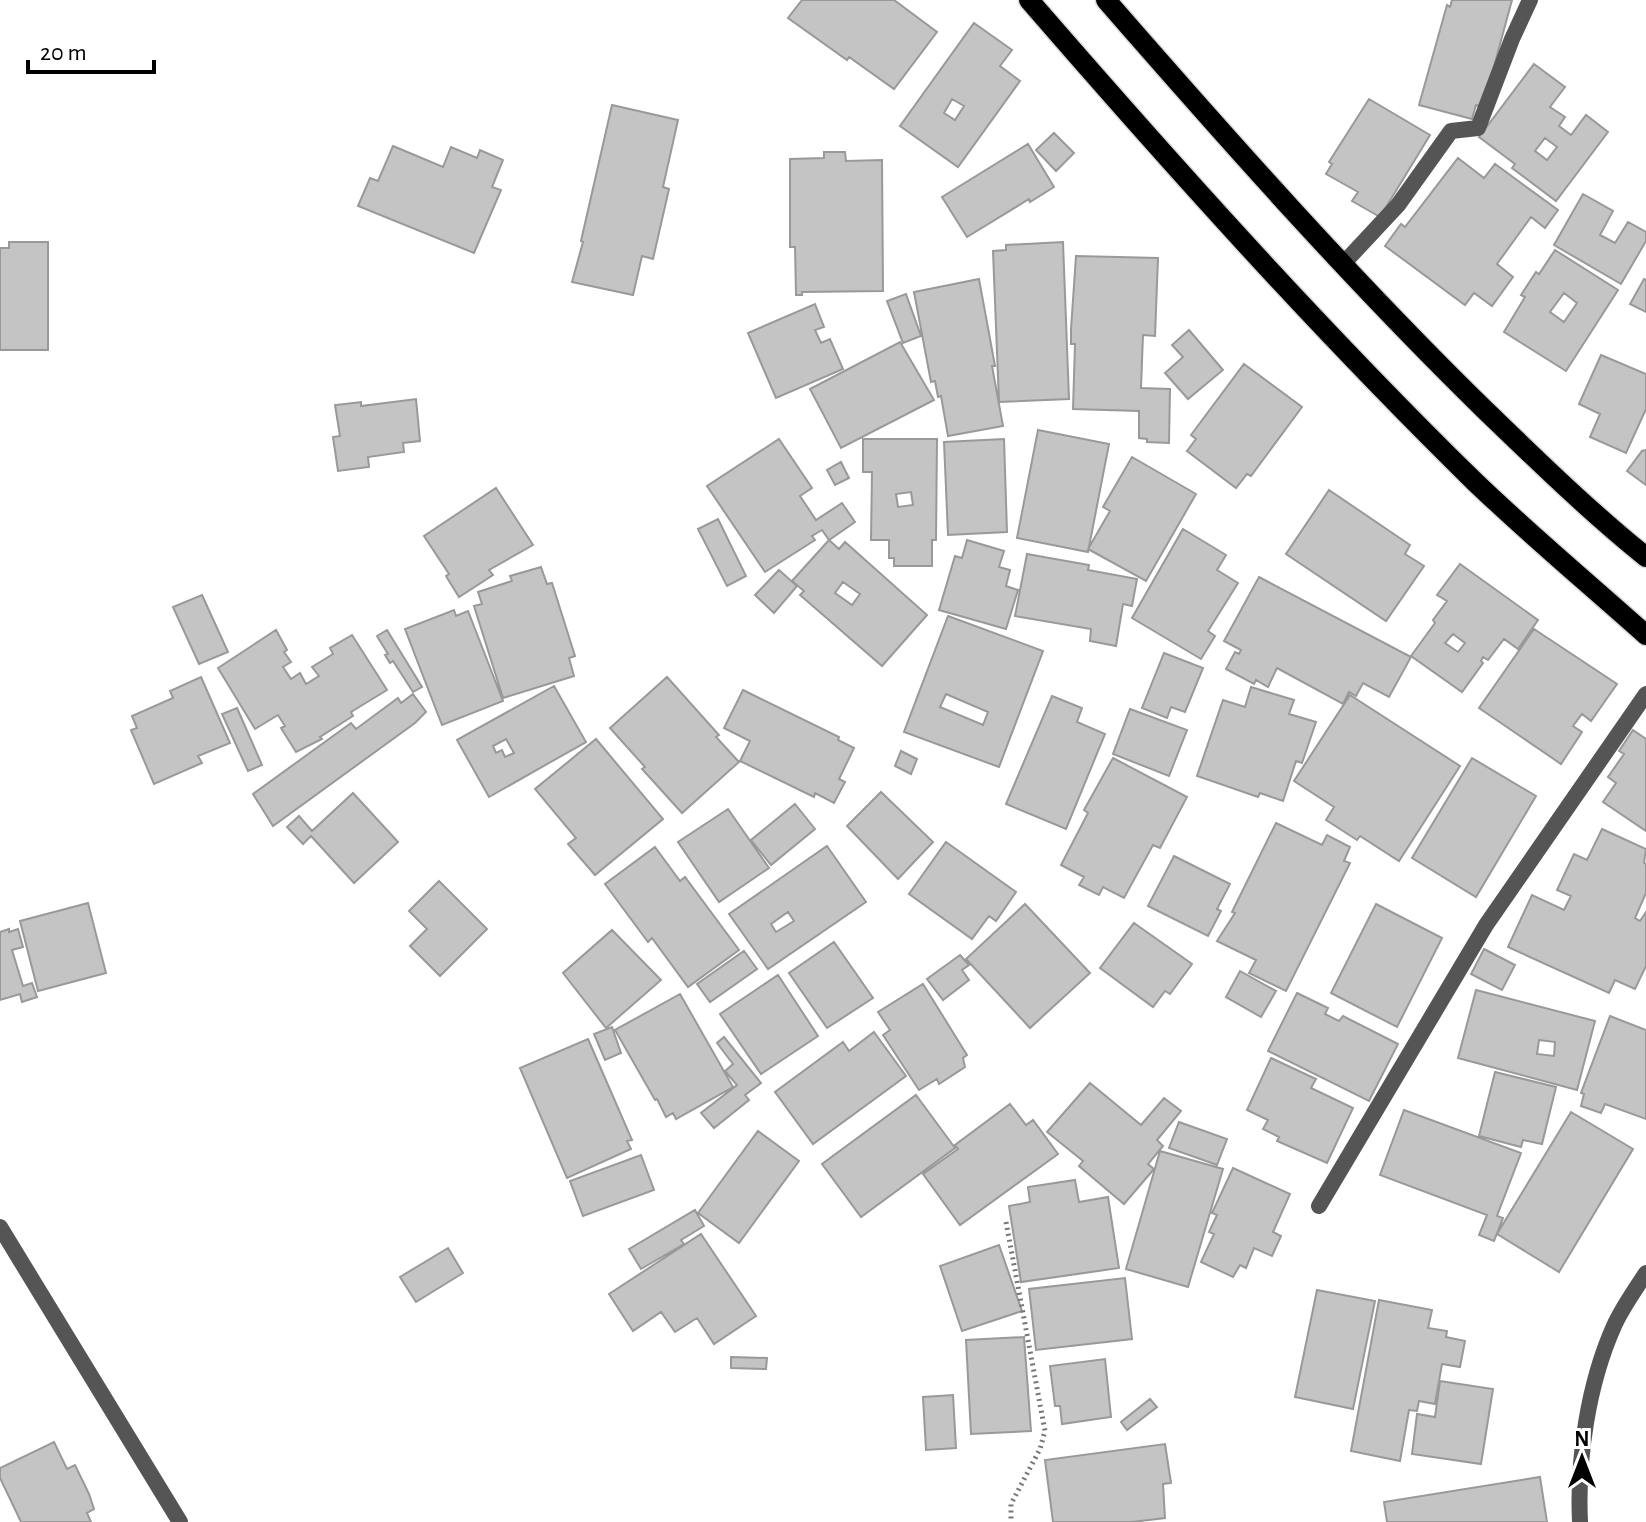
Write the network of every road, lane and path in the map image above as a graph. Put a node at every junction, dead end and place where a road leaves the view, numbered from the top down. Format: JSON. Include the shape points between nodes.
{"nodes":[{"id":1,"x":1029,"y":0,"type":"edge"},
{"id":2,"x":1106,"y":0,"type":"edge"},
{"id":3,"x":1530,"y":0,"type":"edge"},
{"id":4,"x":1343,"y":264,"type":"junction"},
{"id":5,"x":1646,"y":557,"type":"edge"},
{"id":6,"x":1646,"y":635,"type":"edge"},
{"id":7,"x":1646,"y":694,"type":"edge"},
{"id":8,"x":1319,"y":1206,"type":"dead end"},
{"id":9,"x":1006,"y":1222,"type":"dead end"},
{"id":10,"x":0,"y":1227,"type":"edge"},
{"id":11,"x":1646,"y":1273,"type":"edge"},
{"id":12,"x":178,"y":1521,"type":"edge"},
{"id":13,"x":1011,"y":1522,"type":"edge"},
{"id":14,"x":1580,"y":1522,"type":"edge"}],
"edges":[{"from":1,"to":6,"type":"main road","via":[[1336,341],[1476,483]]},
{"from":2,"to":4,"type":"main road"},
{"from":3,"to":4,"type":"street","via":[[1478,128],[1451,131],[1398,205]]},
{"from":4,"to":5,"type":"main road","via":[[1592,514]]},
{"from":7,"to":8,"type":"street","via":[[1486,925]]},
{"from":9,"to":13,"type":"path","via":[[1045,1431],[1011,1504]]},
{"from":10,"to":12,"type":"street"},
{"from":11,"to":14,"type":"street","via":[[1614,1326],[1588,1406],[1578,1489]]}]}
